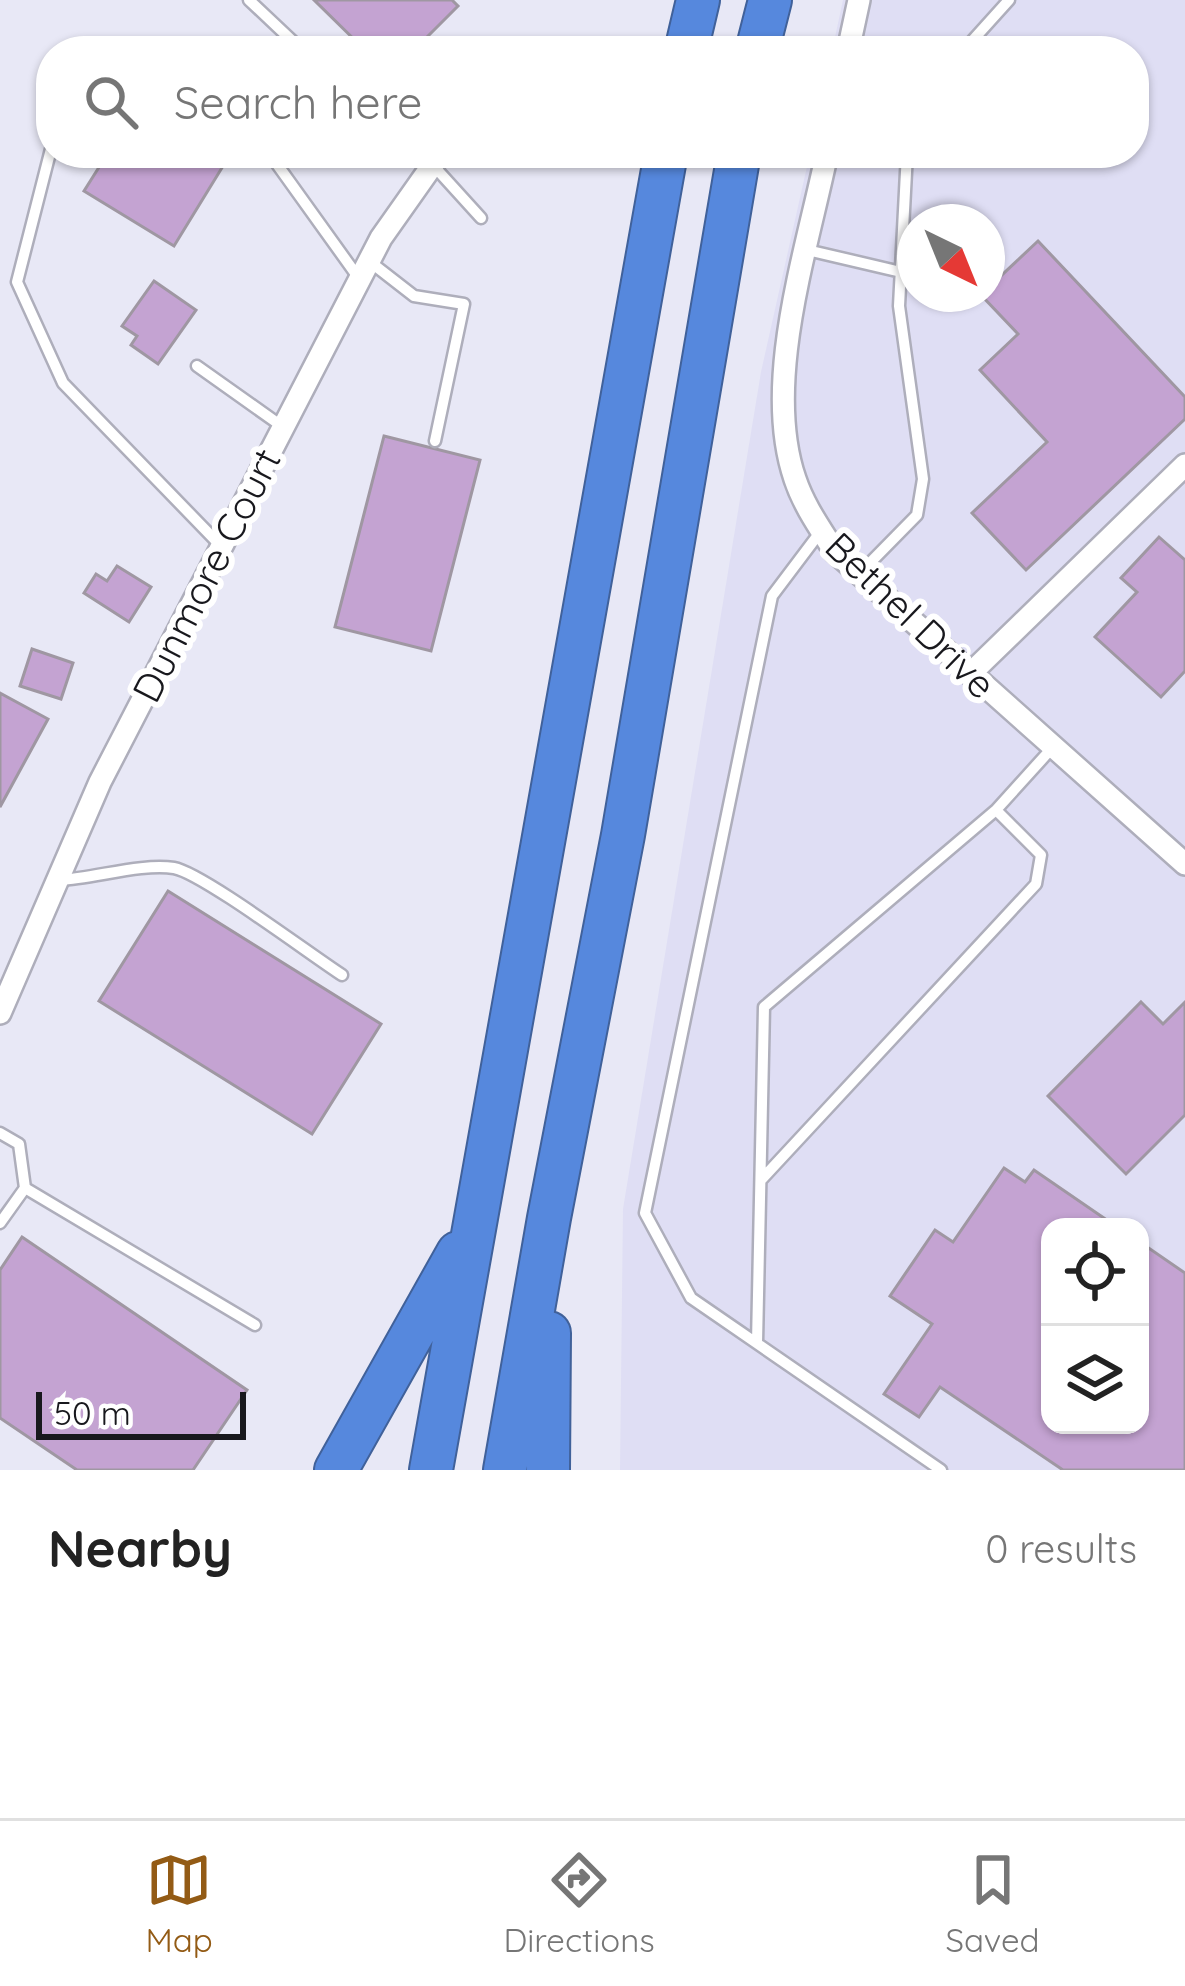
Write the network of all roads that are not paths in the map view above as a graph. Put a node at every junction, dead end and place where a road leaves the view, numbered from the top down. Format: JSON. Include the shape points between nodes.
{"nodes":[{"id":1,"x":249,"y":0,"type":"edge"},
{"id":2,"x":698,"y":0,"type":"edge"},
{"id":3,"x":770,"y":0,"type":"edge"},
{"id":4,"x":859,"y":0,"type":"edge"},
{"id":5,"x":1009,"y":0,"type":"edge"},
{"id":6,"x":287,"y":36,"type":"edge"},
{"id":7,"x":690,"y":36,"type":"edge"},
{"id":8,"x":761,"y":36,"type":"edge"},
{"id":9,"x":851,"y":36,"type":"edge"},
{"id":10,"x":977,"y":36,"type":"edge"},
{"id":11,"x":46,"y":168,"type":"edge"},
{"id":12,"x":280,"y":168,"type":"edge"},
{"id":13,"x":425,"y":168,"type":"edge"},
{"id":14,"x":441,"y":168,"type":"edge"},
{"id":15,"x":663,"y":168,"type":"edge"},
{"id":16,"x":737,"y":168,"type":"edge"},
{"id":17,"x":824,"y":168,"type":"edge"},
{"id":18,"x":906,"y":168,"type":"edge"},
{"id":19,"x":904,"y":204,"type":"edge"},
{"id":20,"x":481,"y":218,"type":"dead end"},
{"id":21,"x":807,"y":250,"type":"junction"},
{"id":22,"x":364,"y":270,"type":"junction"},
{"id":23,"x":897,"y":271,"type":"edge"},
{"id":24,"x":900,"y":312,"type":"edge"},
{"id":25,"x":197,"y":366,"type":"dead end"},
{"id":26,"x":283,"y":427,"type":"junction"},
{"id":27,"x":435,"y":441,"type":"dead end"},
{"id":28,"x":1185,"y":465,"type":"edge"},
{"id":29,"x":821,"y":530,"type":"junction"},
{"id":30,"x":221,"y":547,"type":"junction"},
{"id":31,"x":860,"y":574,"type":"junction"},
{"id":32,"x":970,"y":674,"type":"junction"},
{"id":33,"x":1053,"y":747,"type":"junction"},
{"id":34,"x":995,"y":810,"type":"junction"},
{"id":35,"x":1185,"y":864,"type":"edge"},
{"id":36,"x":57,"y":880,"type":"junction"},
{"id":37,"x":342,"y":975,"type":"dead end"},
{"id":38,"x":0,"y":1013,"type":"edge"},
{"id":39,"x":0,"y":1133,"type":"edge"},
{"id":40,"x":761,"y":1180,"type":"junction"},
{"id":41,"x":25,"y":1188,"type":"junction"},
{"id":42,"x":549,"y":1218,"type":"junction"},
{"id":43,"x":476,"y":1220,"type":"junction"},
{"id":44,"x":0,"y":1223,"type":"edge"},
{"id":45,"x":255,"y":1325,"type":"dead end"},
{"id":46,"x":757,"y":1343,"type":"junction"},
{"id":47,"x":337,"y":1470,"type":"edge"},
{"id":48,"x":431,"y":1470,"type":"edge"},
{"id":49,"x":505,"y":1470,"type":"edge"},
{"id":50,"x":548,"y":1470,"type":"edge"},
{"id":51,"x":941,"y":1470,"type":"edge"}],
"edges":[{"from":1,"to":6,"type":"lane"},
{"from":2,"to":7,"type":"highway"},
{"from":3,"to":8,"type":"highway"},
{"from":4,"to":9,"type":"street"},
{"from":5,"to":10,"type":"lane"},
{"from":11,"to":30,"type":"lane","via":[[17,282],[63,383]]},
{"from":12,"to":22,"type":"lane"},
{"from":13,"to":22,"type":"street","name":"Dunmore Court"},
{"from":14,"to":20,"type":"lane"},
{"from":15,"to":43,"type":"highway"},
{"from":16,"to":42,"type":"highway"},
{"from":17,"to":21,"type":"street","name":"Bethel Drive"},
{"from":18,"to":19,"type":"lane"},
{"from":21,"to":23,"type":"lane"},
{"from":21,"to":29,"type":"street","name":"Bethel Drive","via":[[782,413],[795,480]]},
{"from":22,"to":26,"type":"street","name":"Dunmore Court"},
{"from":22,"to":27,"type":"lane","via":[[414,296],[464,304]]},
{"from":24,"to":31,"type":"lane","via":[[923,479],[917,514]]},
{"from":25,"to":26,"type":"lane"},
{"from":26,"to":30,"type":"street","name":"Dunmore Court"},
{"from":28,"to":32,"type":"street"},
{"from":29,"to":31,"type":"street","name":"Bethel Drive"},
{"from":29,"to":46,"type":"lane","via":[[772,596],[645,1213],[691,1298]]},
{"from":30,"to":36,"type":"street","name":"Dunmore Court"},
{"from":31,"to":32,"type":"street","name":"Bethel Drive"},
{"from":32,"to":33,"type":"street","name":"Bethel Drive"},
{"from":33,"to":34,"type":"lane"},
{"from":33,"to":35,"type":"street","name":"Bethel Drive"},
{"from":34,"to":40,"type":"lane","via":[[764,1007]]},
{"from":34,"to":40,"type":"lane","via":[[1041,855],[1036,884]]},
{"from":36,"to":37,"type":"lane","via":[[147,868],[187,872]]},
{"from":36,"to":38,"type":"street","name":"Dunmore Court"},
{"from":39,"to":41,"type":"lane","via":[[19,1144]]},
{"from":40,"to":46,"type":"lane"},
{"from":41,"to":44,"type":"lane"},
{"from":41,"to":45,"type":"lane"},
{"from":42,"to":49,"type":"highway"},
{"from":42,"to":50,"type":"highway"},
{"from":43,"to":47,"type":"highway"},
{"from":43,"to":48,"type":"highway"},
{"from":46,"to":51,"type":"lane"}]}
